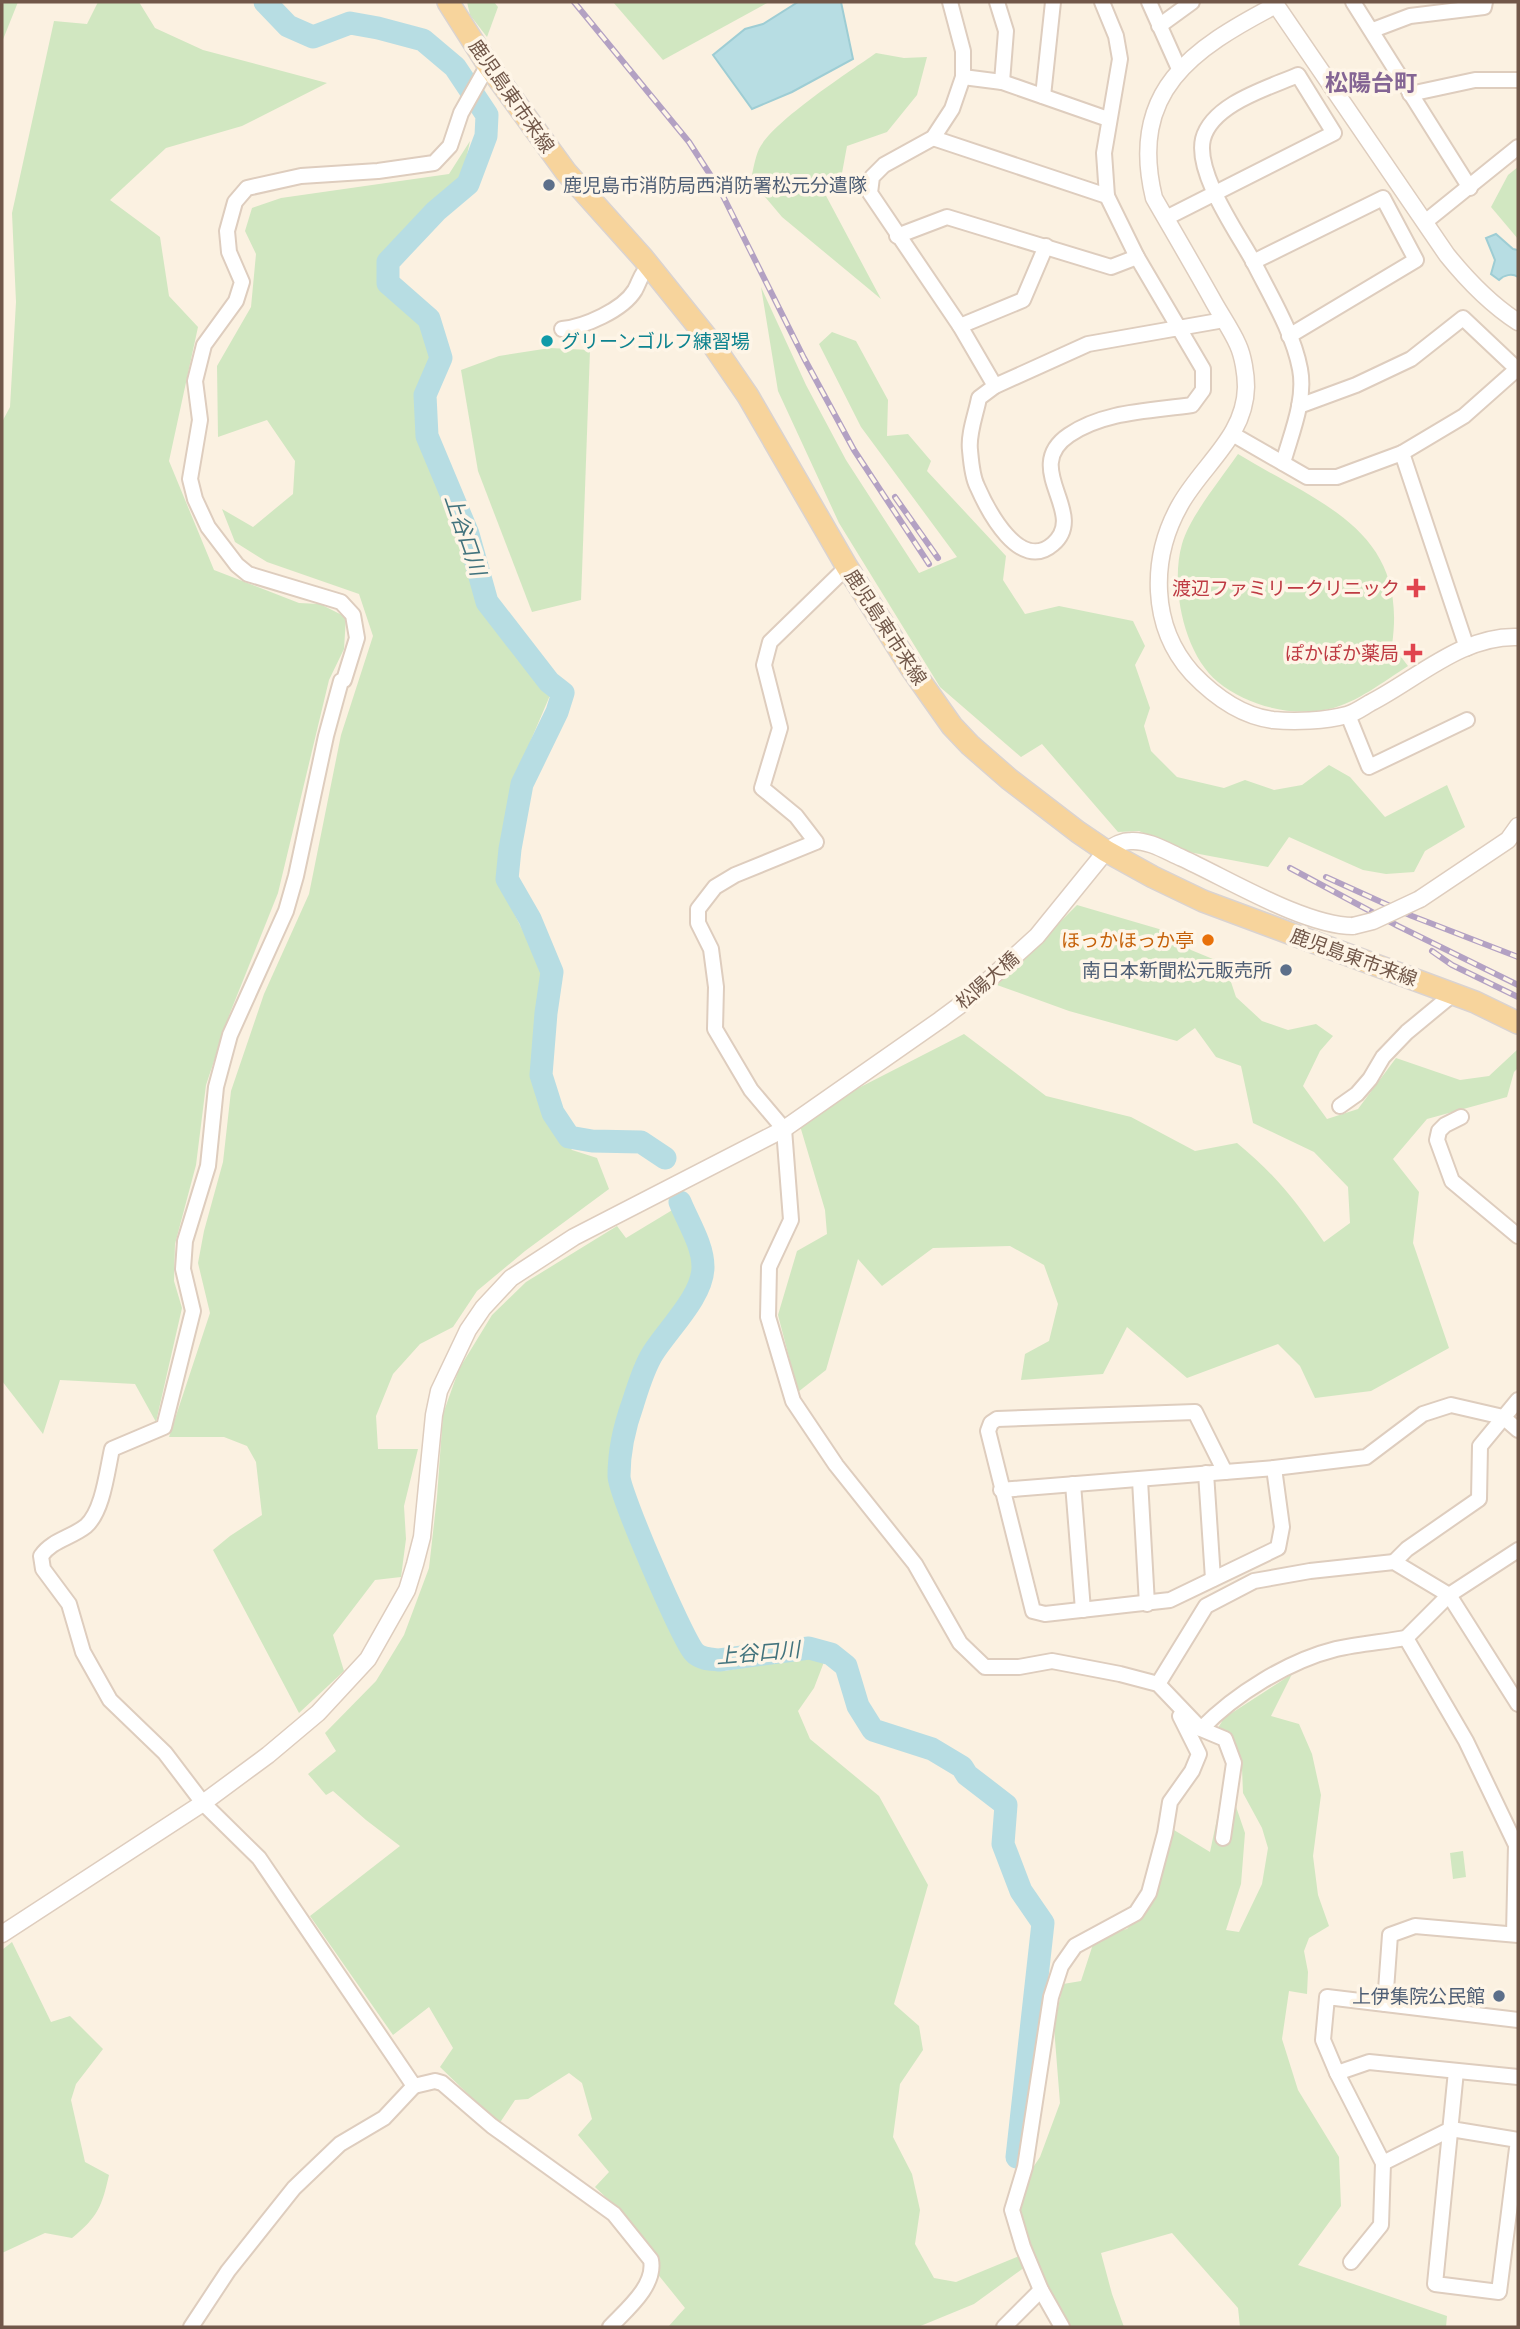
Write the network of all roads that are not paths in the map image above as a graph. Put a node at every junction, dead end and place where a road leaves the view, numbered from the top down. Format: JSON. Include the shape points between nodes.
{"nodes":[{"id":1,"x":448,"y":2,"type":"edge"},
{"id":2,"x":950,"y":2,"type":"edge"},
{"id":3,"x":997,"y":2,"type":"edge"},
{"id":4,"x":1053,"y":2,"type":"edge"},
{"id":5,"x":1102,"y":2,"type":"edge"},
{"id":6,"x":1149,"y":2,"type":"edge"},
{"id":7,"x":1192,"y":2,"type":"edge"},
{"id":8,"x":1353,"y":2,"type":"edge"},
{"id":9,"x":1485,"y":2,"type":"edge"},
{"id":10,"x":1277,"y":3,"type":"edge"},
{"id":11,"x":1159,"y":26,"type":"junction"},
{"id":12,"x":1373,"y":30,"type":"junction"},
{"id":13,"x":488,"y":65,"type":"junction"},
{"id":14,"x":1179,"y":69,"type":"junction"},
{"id":15,"x":963,"y":77,"type":"junction"},
{"id":16,"x":1518,"y":80,"type":"edge"},
{"id":17,"x":1002,"y":82,"type":"junction"},
{"id":18,"x":1410,"y":94,"type":"junction"},
{"id":19,"x":1043,"y":96,"type":"junction"},
{"id":20,"x":1108,"y":118,"type":"junction"},
{"id":21,"x":933,"y":138,"type":"junction"},
{"id":22,"x":1518,"y":148,"type":"edge"},
{"id":23,"x":1470,"y":188,"type":"junction"},
{"id":24,"x":1214,"y":193,"type":"junction"},
{"id":25,"x":1107,"y":196,"type":"junction"},
{"id":26,"x":1166,"y":218,"type":"junction"},
{"id":27,"x":1425,"y":222,"type":"junction"},
{"id":28,"x":897,"y":236,"type":"junction"},
{"id":29,"x":1046,"y":246,"type":"junction"},
{"id":30,"x":1137,"y":257,"type":"junction"},
{"id":31,"x":1253,"y":262,"type":"junction"},
{"id":32,"x":649,"y":266,"type":"junction"},
{"id":33,"x":1224,"y":320,"type":"junction"},
{"id":34,"x":1518,"y":322,"type":"edge"},
{"id":35,"x":960,"y":326,"type":"junction"},
{"id":36,"x":1178,"y":327,"type":"junction"},
{"id":37,"x":562,"y":329,"type":"dead end"},
{"id":38,"x":1289,"y":336,"type":"junction"},
{"id":39,"x":995,"y":386,"type":"junction"},
{"id":40,"x":1299,"y":406,"type":"junction"},
{"id":41,"x":1234,"y":435,"type":"junction"},
{"id":42,"x":1402,"y":453,"type":"junction"},
{"id":43,"x":1283,"y":463,"type":"junction"},
{"id":44,"x":847,"y":567,"type":"junction"},
{"id":45,"x":1518,"y":637,"type":"edge"},
{"id":46,"x":1468,"y":648,"type":"junction"},
{"id":47,"x":1348,"y":715,"type":"junction"},
{"id":48,"x":1467,"y":720,"type":"dead end"},
{"id":49,"x":1518,"y":827,"type":"edge"},
{"id":50,"x":1106,"y":851,"type":"junction"},
{"id":51,"x":1453,"y":994,"type":"junction"},
{"id":52,"x":1518,"y":1023,"type":"edge"},
{"id":53,"x":1340,"y":1107,"type":"dead end"},
{"id":54,"x":1461,"y":1117,"type":"dead end"},
{"id":55,"x":784,"y":1129,"type":"junction"},
{"id":56,"x":1518,"y":1236,"type":"edge"},
{"id":57,"x":1518,"y":1400,"type":"edge"},
{"id":58,"x":1503,"y":1417,"type":"junction"},
{"id":59,"x":1518,"y":1430,"type":"edge"},
{"id":60,"x":1275,"y":1468,"type":"junction"},
{"id":61,"x":1225,"y":1472,"type":"junction"},
{"id":62,"x":1206,"y":1473,"type":"junction"},
{"id":63,"x":1140,"y":1480,"type":"junction"},
{"id":64,"x":1073,"y":1484,"type":"junction"},
{"id":65,"x":1001,"y":1490,"type":"junction"},
{"id":66,"x":1518,"y":1550,"type":"edge"},
{"id":67,"x":1394,"y":1562,"type":"junction"},
{"id":68,"x":1213,"y":1579,"type":"junction"},
{"id":69,"x":1449,"y":1595,"type":"junction"},
{"id":70,"x":1147,"y":1604,"type":"junction"},
{"id":71,"x":1083,"y":1610,"type":"junction"},
{"id":72,"x":1406,"y":1639,"type":"junction"},
{"id":73,"x":1158,"y":1684,"type":"junction"},
{"id":74,"x":1518,"y":1704,"type":"edge"},
{"id":75,"x":1201,"y":1729,"type":"junction"},
{"id":76,"x":203,"y":1803,"type":"junction"},
{"id":77,"x":1223,"y":1838,"type":"dead end"},
{"id":78,"x":1517,"y":1845,"type":"edge"},
{"id":79,"x":2,"y":1934,"type":"edge"},
{"id":80,"x":1516,"y":1935,"type":"edge"},
{"id":81,"x":1385,"y":2004,"type":"junction"},
{"id":82,"x":1518,"y":2020,"type":"edge"},
{"id":83,"x":1456,"y":2071,"type":"junction"},
{"id":84,"x":1337,"y":2073,"type":"junction"},
{"id":85,"x":1518,"y":2077,"type":"edge"},
{"id":86,"x":414,"y":2086,"type":"junction"},
{"id":87,"x":1451,"y":2129,"type":"junction"},
{"id":88,"x":1383,"y":2163,"type":"junction"},
{"id":89,"x":1352,"y":2262,"type":"dead end"},
{"id":90,"x":1041,"y":2290,"type":"junction"},
{"id":91,"x":191,"y":2327,"type":"edge"},
{"id":92,"x":610,"y":2327,"type":"edge"},
{"id":93,"x":1004,"y":2327,"type":"edge"},
{"id":94,"x":1062,"y":2327,"type":"edge"}],
"edges":[{"from":1,"to":13,"type":"main road","name":"鹿児島東市来線"},
{"from":2,"to":15,"type":"street","via":[[963,51]]},
{"from":3,"to":17,"type":"street","via":[[1006,31]]},
{"from":4,"to":19,"type":"street"},
{"from":5,"to":20,"type":"street","via":[[1120,59]]},
{"from":6,"to":11,"type":"street"},
{"from":7,"to":11,"type":"street"},
{"from":8,"to":12,"type":"street"},
{"from":9,"to":12,"type":"street","via":[[1484,7],[1410,16]]},
{"from":10,"to":14,"type":"street","via":[[1226,32]]},
{"from":10,"to":27,"type":"street"},
{"from":11,"to":14,"type":"street"},
{"from":12,"to":18,"type":"street"},
{"from":13,"to":32,"type":"main road","name":"鹿児島東市来線","via":[[566,172]]},
{"from":13,"to":76,"type":"street","via":[[461,113],[450,146],[434,163],[301,176],[247,188],[235,202],[227,231],[229,252],[242,282],[236,301],[204,345],[195,381],[200,419],[190,480],[208,527],[248,574],[341,602],[353,615],[357,638],[326,736],[286,911],[230,1035],[216,1087],[208,1166],[185,1241],[183,1269],[193,1311],[164,1427],[112,1449],[100,1503],[87,1525],[47,1547],[41,1556],[43,1569],[69,1604],[83,1651],[110,1700],[165,1753]]},
{"from":14,"to":26,"type":"street","via":[[1157,106],[1147,147],[1154,198]]},
{"from":15,"to":17,"type":"street"},
{"from":15,"to":21,"type":"street","via":[[952,109]]},
{"from":16,"to":18,"type":"street","via":[[1475,80]]},
{"from":17,"to":19,"type":"street"},
{"from":18,"to":23,"type":"street"},
{"from":19,"to":20,"type":"street"},
{"from":20,"to":25,"type":"street","via":[[1104,153]]},
{"from":21,"to":25,"type":"street"},
{"from":21,"to":28,"type":"street","via":[[884,165],[872,177],[870,193]]},
{"from":22,"to":23,"type":"street"},
{"from":23,"to":27,"type":"street"},
{"from":24,"to":24,"type":"street","via":[[1202,148],[1208,130],[1225,109],[1298,75],[1334,133]]},
{"from":24,"to":26,"type":"street"},
{"from":24,"to":31,"type":"street"},
{"from":25,"to":30,"type":"street"},
{"from":26,"to":33,"type":"street"},
{"from":27,"to":34,"type":"street","via":[[1466,280]]},
{"from":28,"to":29,"type":"street","via":[[947,217]]},
{"from":28,"to":35,"type":"street"},
{"from":29,"to":30,"type":"street","via":[[1111,267]]},
{"from":29,"to":35,"type":"street","via":[[1023,300]]},
{"from":30,"to":36,"type":"street"},
{"from":31,"to":38,"type":"street"},
{"from":31,"to":38,"type":"street","via":[[1383,198],[1416,260]]},
{"from":32,"to":37,"type":"street","via":[[624,303],[579,327]]},
{"from":32,"to":44,"type":"main road","name":"鹿児島東市来線","via":[[748,396]]},
{"from":33,"to":36,"type":"street"},
{"from":33,"to":41,"type":"street","via":[[1239,347],[1246,382],[1245,404]]},
{"from":35,"to":39,"type":"street"},
{"from":36,"to":39,"type":"street","via":[[1088,344]]},
{"from":36,"to":39,"type":"street","via":[[1203,369],[1203,390],[1192,405],[1128,412],[1084,426],[1059,444],[1050,476],[1065,524],[1062,534],[1042,551],[1009,540],[976,484],[969,447],[979,398]]},
{"from":38,"to":40,"type":"street","via":[[1300,371]]},
{"from":40,"to":42,"type":"street","via":[[1356,386],[1411,359],[1463,318],[1517,369],[1464,416]]},
{"from":40,"to":43,"type":"street"},
{"from":41,"to":43,"type":"street"},
{"from":41,"to":47,"type":"street","via":[[1180,505],[1169,531],[1158,592],[1168,636],[1203,684],[1252,715],[1273,720]]},
{"from":42,"to":43,"type":"street","via":[[1337,477],[1307,477]]},
{"from":42,"to":46,"type":"street"},
{"from":44,"to":50,"type":"main road","name":"鹿児島東市来線","via":[[952,726],[1009,779]]},
{"from":44,"to":55,"type":"street","via":[[770,642],[764,665],[780,728],[762,788],[796,816],[816,842],[735,875],[715,887],[698,909],[698,923],[711,949],[715,1029],[751,1090]]},
{"from":45,"to":46,"type":"street","via":[[1486,640]]},
{"from":46,"to":47,"type":"street"},
{"from":47,"to":48,"type":"street","via":[[1369,767]]},
{"from":49,"to":50,"type":"street","bridge":true,"via":[[1508,841],[1420,899],[1353,926],[1310,918],[1159,847],[1124,842]]},
{"from":50,"to":51,"type":"main road","name":"鹿児島東市来線","via":[[1203,901]]},
{"from":50,"to":55,"type":"street","name":"松陽大橋","via":[[1037,936],[963,1003]]},
{"from":51,"to":52,"type":"main road","name":"鹿児島東市来線"},
{"from":51,"to":53,"type":"street","via":[[1407,1032],[1357,1094]]},
{"from":54,"to":56,"type":"street","via":[[1445,1125],[1437,1140],[1452,1181]]},
{"from":55,"to":73,"type":"street","via":[[790,1220],[769,1267],[768,1317],[793,1401],[835,1465],[915,1564],[960,1643],[985,1667],[1052,1661]]},
{"from":55,"to":76,"type":"street","name":"松陽大橋","via":[[574,1237],[510,1278],[483,1308],[439,1391],[422,1537],[407,1590],[391,1620],[368,1659],[318,1713]]},
{"from":57,"to":58,"type":"street"},
{"from":58,"to":59,"type":"street"},
{"from":58,"to":60,"type":"street","via":[[1451,1405],[1423,1414],[1366,1457]]},
{"from":58,"to":67,"type":"street","via":[[1479,1447],[1479,1499]]},
{"from":60,"to":61,"type":"street"},
{"from":60,"to":68,"type":"street","via":[[1282,1527],[1278,1548]]},
{"from":61,"to":62,"type":"street"},
{"from":61,"to":65,"type":"street","via":[[1195,1412],[996,1419],[988,1434]]},
{"from":62,"to":63,"type":"street"},
{"from":62,"to":68,"type":"street"},
{"from":63,"to":64,"type":"street"},
{"from":63,"to":70,"type":"street"},
{"from":64,"to":65,"type":"street"},
{"from":64,"to":71,"type":"street"},
{"from":65,"to":71,"type":"street","via":[[1033,1611]]},
{"from":66,"to":69,"type":"street"},
{"from":67,"to":69,"type":"street"},
{"from":67,"to":73,"type":"street","via":[[1254,1581],[1206,1606]]},
{"from":68,"to":70,"type":"street","via":[[1170,1600]]},
{"from":69,"to":72,"type":"street"},
{"from":69,"to":74,"type":"street"},
{"from":70,"to":71,"type":"street"},
{"from":72,"to":75,"type":"street","via":[[1335,1650],[1293,1664],[1222,1707]]},
{"from":72,"to":78,"type":"street","via":[[1466,1741]]},
{"from":73,"to":75,"type":"street"},
{"from":73,"to":90,"type":"street","via":[[1186,1723],[1199,1754],[1170,1802],[1149,1893],[1136,1913],[1075,1946],[1061,1966],[1051,1997],[1025,2167],[1012,2210]]},
{"from":75,"to":77,"type":"street","via":[[1225,1740],[1234,1763]]},
{"from":76,"to":79,"type":"street","name":"松陽大橋"},
{"from":76,"to":86,"type":"street","via":[[259,1858]]},
{"from":78,"to":80,"type":"street"},
{"from":80,"to":81,"type":"street","via":[[1415,1926],[1390,1935]]},
{"from":81,"to":82,"type":"street"},
{"from":81,"to":84,"type":"street","via":[[1327,1997],[1323,2040]]},
{"from":83,"to":84,"type":"street","via":[[1369,2062]]},
{"from":83,"to":85,"type":"street"},
{"from":83,"to":87,"type":"street"},
{"from":84,"to":88,"type":"street"},
{"from":86,"to":91,"type":"street","via":[[384,2118],[340,2144],[294,2188],[228,2271]]},
{"from":86,"to":92,"type":"street","via":[[442,2083],[492,2126],[614,2214],[653,2268],[647,2283]]},
{"from":87,"to":87,"type":"street","via":[[1518,2140],[1499,2292],[1436,2284]]},
{"from":87,"to":88,"type":"street"},
{"from":88,"to":89,"type":"street","via":[[1381,2225]]},
{"from":90,"to":93,"type":"street"},
{"from":90,"to":94,"type":"street"}]}
